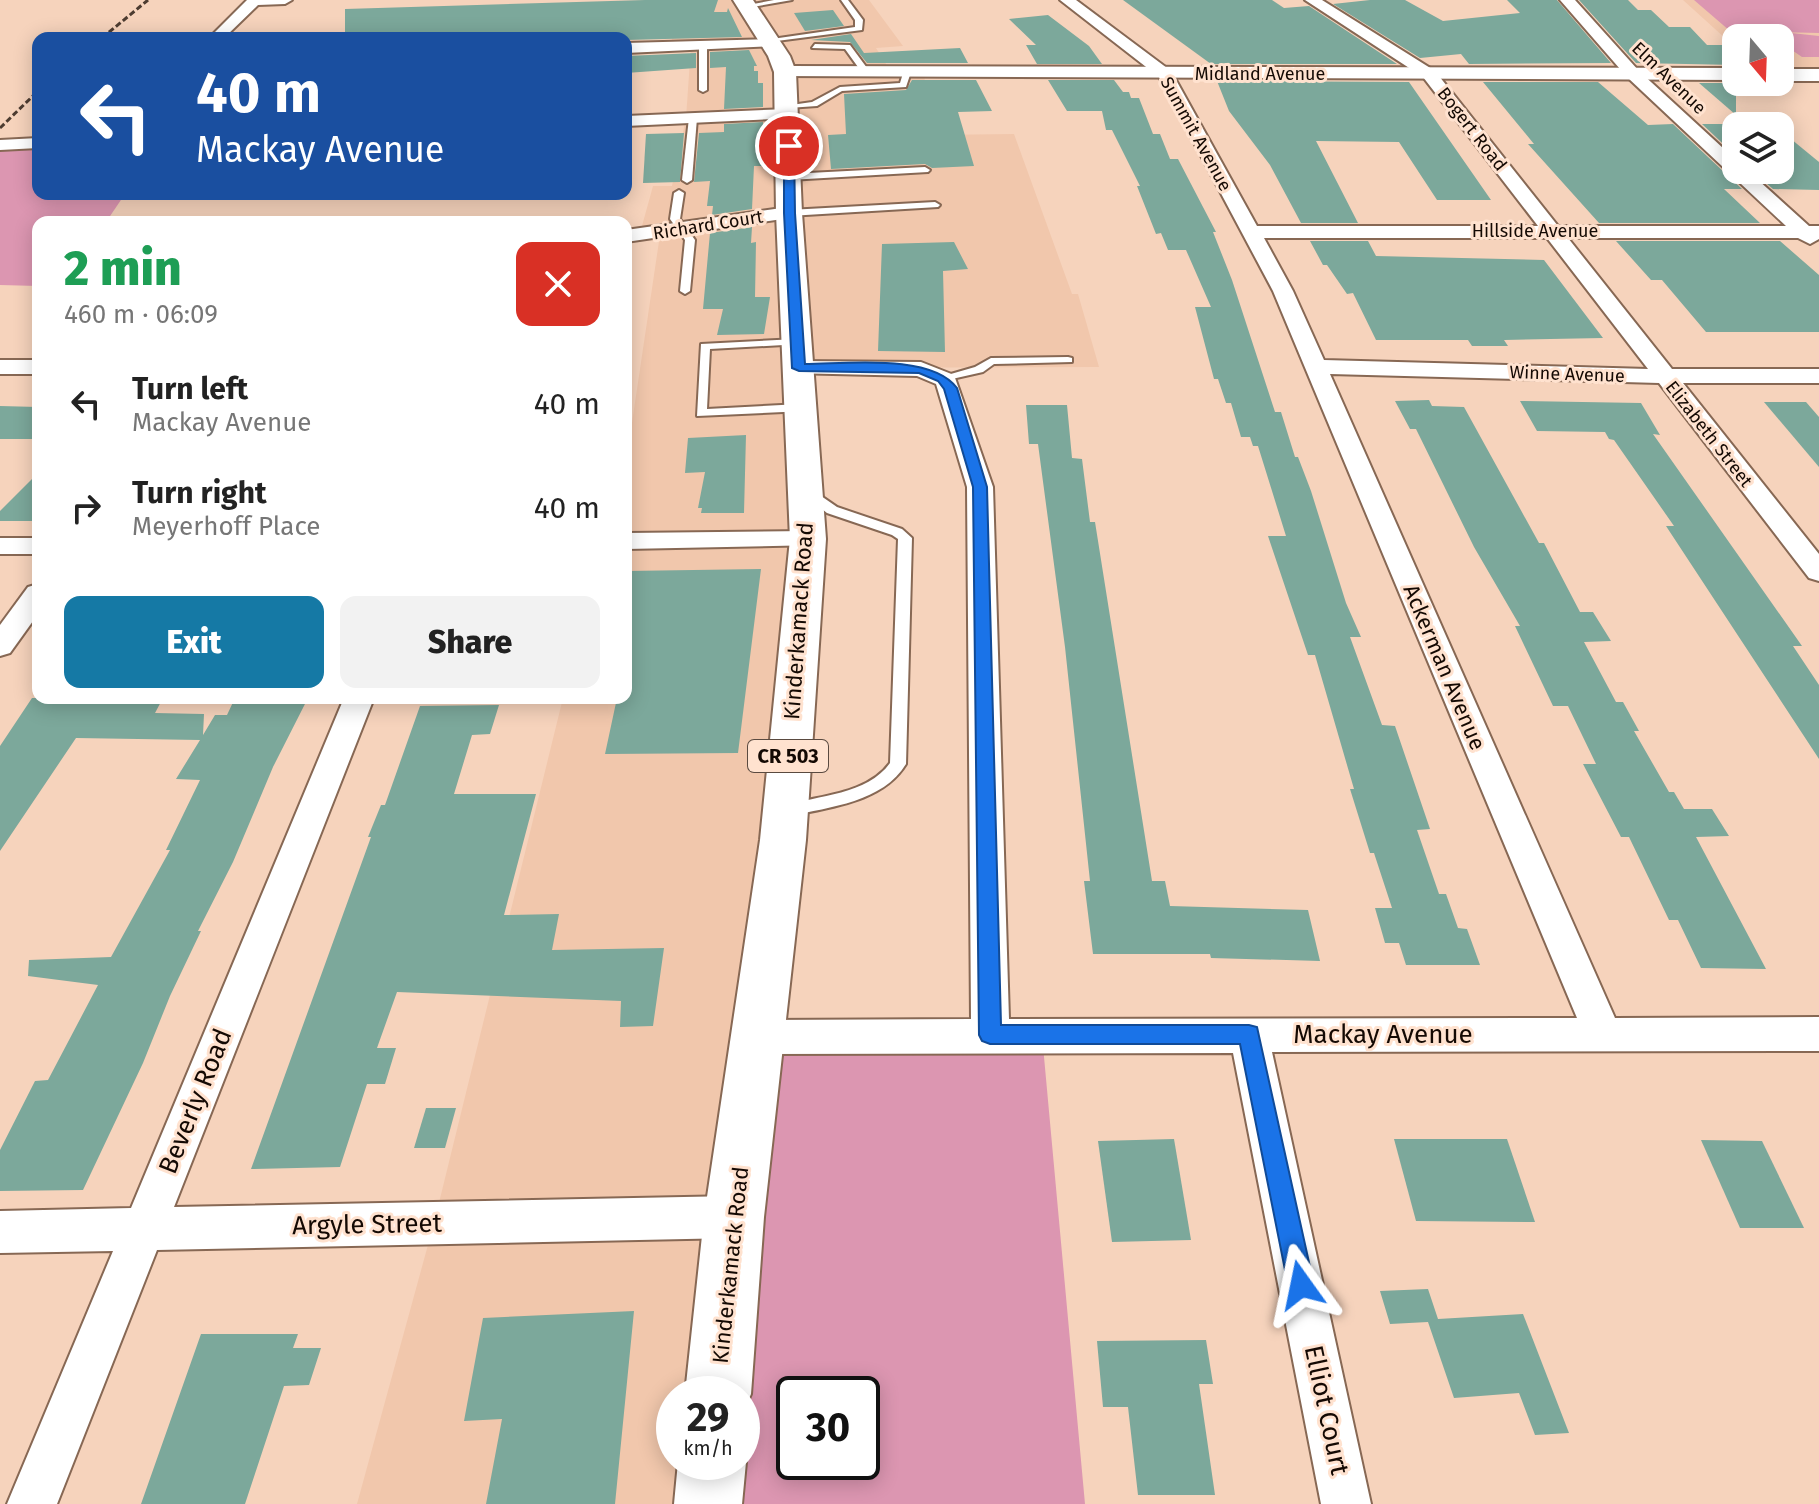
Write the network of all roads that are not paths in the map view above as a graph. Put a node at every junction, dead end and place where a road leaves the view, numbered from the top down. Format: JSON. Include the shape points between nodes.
{"nodes":[{"id":1,"x":254,"y":0,"type":"edge"},
{"id":2,"x":285,"y":0,"type":"edge"},
{"id":3,"x":789,"y":0,"type":"edge"},
{"id":4,"x":843,"y":0,"type":"edge"},
{"id":5,"x":1067,"y":0,"type":"edge"},
{"id":6,"x":1312,"y":0,"type":"edge"},
{"id":7,"x":1567,"y":0,"type":"edge"},
{"id":8,"x":801,"y":1,"type":"edge"},
{"id":9,"x":745,"y":3,"type":"edge"},
{"id":10,"x":769,"y":4,"type":"junction"},
{"id":11,"x":222,"y":32,"type":"edge"},
{"id":12,"x":771,"y":44,"type":"junction"},
{"id":13,"x":703,"y":45,"type":"junction"},
{"id":14,"x":632,"y":48,"type":"edge"},
{"id":15,"x":785,"y":72,"type":"junction"},
{"id":16,"x":866,"y":72,"type":"junction"},
{"id":17,"x":907,"y":72,"type":"junction"},
{"id":18,"x":1165,"y":74,"type":"junction"},
{"id":19,"x":1429,"y":74,"type":"junction"},
{"id":20,"x":1633,"y":74,"type":"junction"},
{"id":21,"x":1722,"y":74,"type":"edge"},
{"id":22,"x":1794,"y":75,"type":"edge"},
{"id":23,"x":1819,"y":75,"type":"edge"},
{"id":24,"x":703,"y":90,"type":"dead end"},
{"id":25,"x":788,"y":110,"type":"junction"},
{"id":26,"x":693,"y":118,"type":"junction"},
{"id":27,"x":632,"y":121,"type":"edge"},
{"id":28,"x":32,"y":143,"type":"edge"},
{"id":29,"x":0,"y":145,"type":"edge"},
{"id":30,"x":925,"y":170,"type":"dead end"},
{"id":31,"x":687,"y":180,"type":"dead end"},
{"id":32,"x":679,"y":193,"type":"dead end"},
{"id":33,"x":789,"y":195,"type":"junction"},
{"id":34,"x":935,"y":205,"type":"dead end"},
{"id":35,"x":684,"y":228,"type":"junction"},
{"id":36,"x":1552,"y":231,"type":"junction"},
{"id":37,"x":1251,"y":232,"type":"junction"},
{"id":38,"x":1810,"y":232,"type":"edge"},
{"id":39,"x":632,"y":235,"type":"edge"},
{"id":40,"x":1819,"y":245,"type":"edge"},
{"id":41,"x":685,"y":291,"type":"dead end"},
{"id":42,"x":1601,"y":294,"type":"joint"},
{"id":43,"x":1287,"y":300,"type":"joint"},
{"id":44,"x":1068,"y":360,"type":"dead end"},
{"id":45,"x":0,"y":367,"type":"edge"},
{"id":46,"x":32,"y":367,"type":"edge"},
{"id":47,"x":1316,"y":367,"type":"junction"},
{"id":48,"x":799,"y":373,"type":"junction"},
{"id":49,"x":932,"y":374,"type":"junction"},
{"id":50,"x":1664,"y":376,"type":"junction"},
{"id":51,"x":1819,"y":376,"type":"edge"},
{"id":52,"x":805,"y":487,"type":"junction"},
{"id":53,"x":808,"y":539,"type":"junction"},
{"id":54,"x":632,"y":541,"type":"edge"},
{"id":55,"x":0,"y":546,"type":"edge"},
{"id":56,"x":32,"y":546,"type":"edge"},
{"id":57,"x":1819,"y":572,"type":"edge"},
{"id":58,"x":32,"y":601,"type":"edge"},
{"id":59,"x":0,"y":646,"type":"edge"},
{"id":60,"x":357,"y":704,"type":"edge"},
{"id":61,"x":785,"y":811,"type":"junction"},
{"id":62,"x":1249,"y":1034,"type":"junction"},
{"id":63,"x":1603,"y":1034,"type":"junction"},
{"id":64,"x":1819,"y":1034,"type":"edge"},
{"id":65,"x":990,"y":1035,"type":"junction"},
{"id":66,"x":756,"y":1037,"type":"junction"},
{"id":67,"x":734,"y":1217,"type":"junction"},
{"id":68,"x":143,"y":1229,"type":"junction"},
{"id":69,"x":0,"y":1232,"type":"edge"},
{"id":70,"x":720,"y":1376,"type":"edge"},
{"id":71,"x":710,"y":1480,"type":"edge"},
{"id":72,"x":32,"y":1504,"type":"edge"},
{"id":73,"x":708,"y":1504,"type":"edge"},
{"id":74,"x":1346,"y":1504,"type":"edge"}],
"edges":[{"from":1,"to":2,"type":"street"},
{"from":1,"to":11,"type":"street"},
{"from":3,"to":10,"type":"lane"},
{"from":4,"to":12,"type":"lane","via":[[861,24],[855,30]]},
{"from":5,"to":18,"type":"street","name":"Summit Avenue"},
{"from":6,"to":19,"type":"street","name":"Bogert Road"},
{"from":7,"to":20,"type":"street","name":"Elm Avenue"},
{"from":8,"to":10,"type":"lane"},
{"from":9,"to":10,"type":"lane"},
{"from":9,"to":12,"type":"main road","name":"Kinderkamack Road","number":"CR 503"},
{"from":12,"to":13,"type":"street"},
{"from":12,"to":15,"type":"main road","name":"Kinderkamack Road","number":"CR 503"},
{"from":12,"to":16,"type":"lane","via":[[843,45]]},
{"from":13,"to":14,"type":"street"},
{"from":13,"to":24,"type":"lane"},
{"from":15,"to":16,"type":"street","name":"Midland Avenue"},
{"from":15,"to":25,"type":"main road","name":"Kinderkamack Road","number":"CR 503"},
{"from":16,"to":17,"type":"street","name":"Midland Avenue"},
{"from":17,"to":18,"type":"street","name":"Midland Avenue"},
{"from":17,"to":25,"type":"lane","via":[[903,85],[840,89],[814,104]]},
{"from":18,"to":19,"type":"street","name":"Midland Avenue"},
{"from":18,"to":37,"type":"street","name":"Summit Avenue"},
{"from":19,"to":20,"type":"street","name":"Midland Avenue"},
{"from":19,"to":36,"type":"street","name":"Bogert Road"},
{"from":20,"to":21,"type":"street","name":"Midland Avenue"},
{"from":20,"to":38,"type":"street","name":"Elm Avenue"},
{"from":22,"to":23,"type":"street"},
{"from":25,"to":26,"type":"street"},
{"from":25,"to":33,"type":"main road","name":"Kinderkamack Road","number":"CR 503"},
{"from":26,"to":27,"type":"street"},
{"from":26,"to":31,"type":"lane"},
{"from":28,"to":29,"type":"street"},
{"from":30,"to":33,"type":"lane"},
{"from":32,"to":35,"type":"lane","via":[[675,219]]},
{"from":33,"to":34,"type":"lane"},
{"from":33,"to":35,"type":"street","name":"Richard Court"},
{"from":33,"to":48,"type":"main road","name":"Kinderkamack Road","number":"CR 503"},
{"from":35,"to":39,"type":"street","name":"Richard Court"},
{"from":35,"to":41,"type":"lane","via":[[690,240]]},
{"from":36,"to":37,"type":"street","name":"Hillside Avenue"},
{"from":36,"to":38,"type":"street","name":"Hillside Avenue"},
{"from":36,"to":42,"type":"street","name":"Bogert Road"},
{"from":37,"to":43,"type":"street","name":"Summit Avenue"},
{"from":38,"to":40,"type":"street","name":"Elm Avenue"},
{"from":42,"to":50,"type":"street","name":"Elizabeth Street"},
{"from":43,"to":47,"type":"street","name":"Ackerman Avenue"},
{"from":44,"to":49,"type":"lane","via":[[991,361],[979,370]]},
{"from":45,"to":46,"type":"street"},
{"from":47,"to":50,"type":"street","name":"Winne Avenue"},
{"from":47,"to":63,"type":"street","name":"Ackerman Avenue"},
{"from":48,"to":48,"type":"lane","via":[[705,346],[701,413]]},
{"from":48,"to":49,"type":"street"},
{"from":48,"to":52,"type":"main road","name":"Kinderkamack Road","number":"CR 503"},
{"from":49,"to":65,"type":"street","via":[[951,388],[980,487]]},
{"from":50,"to":51,"type":"street","name":"Winne Avenue"},
{"from":50,"to":57,"type":"street","name":"Elizabeth Street"},
{"from":52,"to":53,"type":"main road","name":"Kinderkamack Road","number":"CR 503"},
{"from":52,"to":61,"type":"lane","via":[[825,507],[905,538],[898,764],[876,786]]},
{"from":53,"to":54,"type":"street"},
{"from":53,"to":61,"type":"main road","name":"Kinderkamack Road","number":"CR 503"},
{"from":55,"to":56,"type":"street"},
{"from":58,"to":59,"type":"street"},
{"from":60,"to":68,"type":"street","name":"Beverly Road"},
{"from":61,"to":66,"type":"main road","name":"Kinderkamack Road","number":"CR 503"},
{"from":62,"to":63,"type":"street","name":"Mackay Avenue"},
{"from":62,"to":65,"type":"street","name":"Mackay Avenue"},
{"from":62,"to":74,"type":"street","name":"Elliot Court"},
{"from":63,"to":64,"type":"street","name":"Mackay Avenue"},
{"from":65,"to":66,"type":"street","name":"Mackay Avenue"},
{"from":66,"to":67,"type":"main road","name":"Kinderkamack Road","number":"CR 503"},
{"from":67,"to":68,"type":"street","name":"Argyle Street"},
{"from":67,"to":70,"type":"main road","name":"Kinderkamack Road","number":"CR 503"},
{"from":68,"to":69,"type":"street","name":"Argyle Street"},
{"from":68,"to":72,"type":"street","name":"Beverly Road"},
{"from":71,"to":73,"type":"main road"}]}
